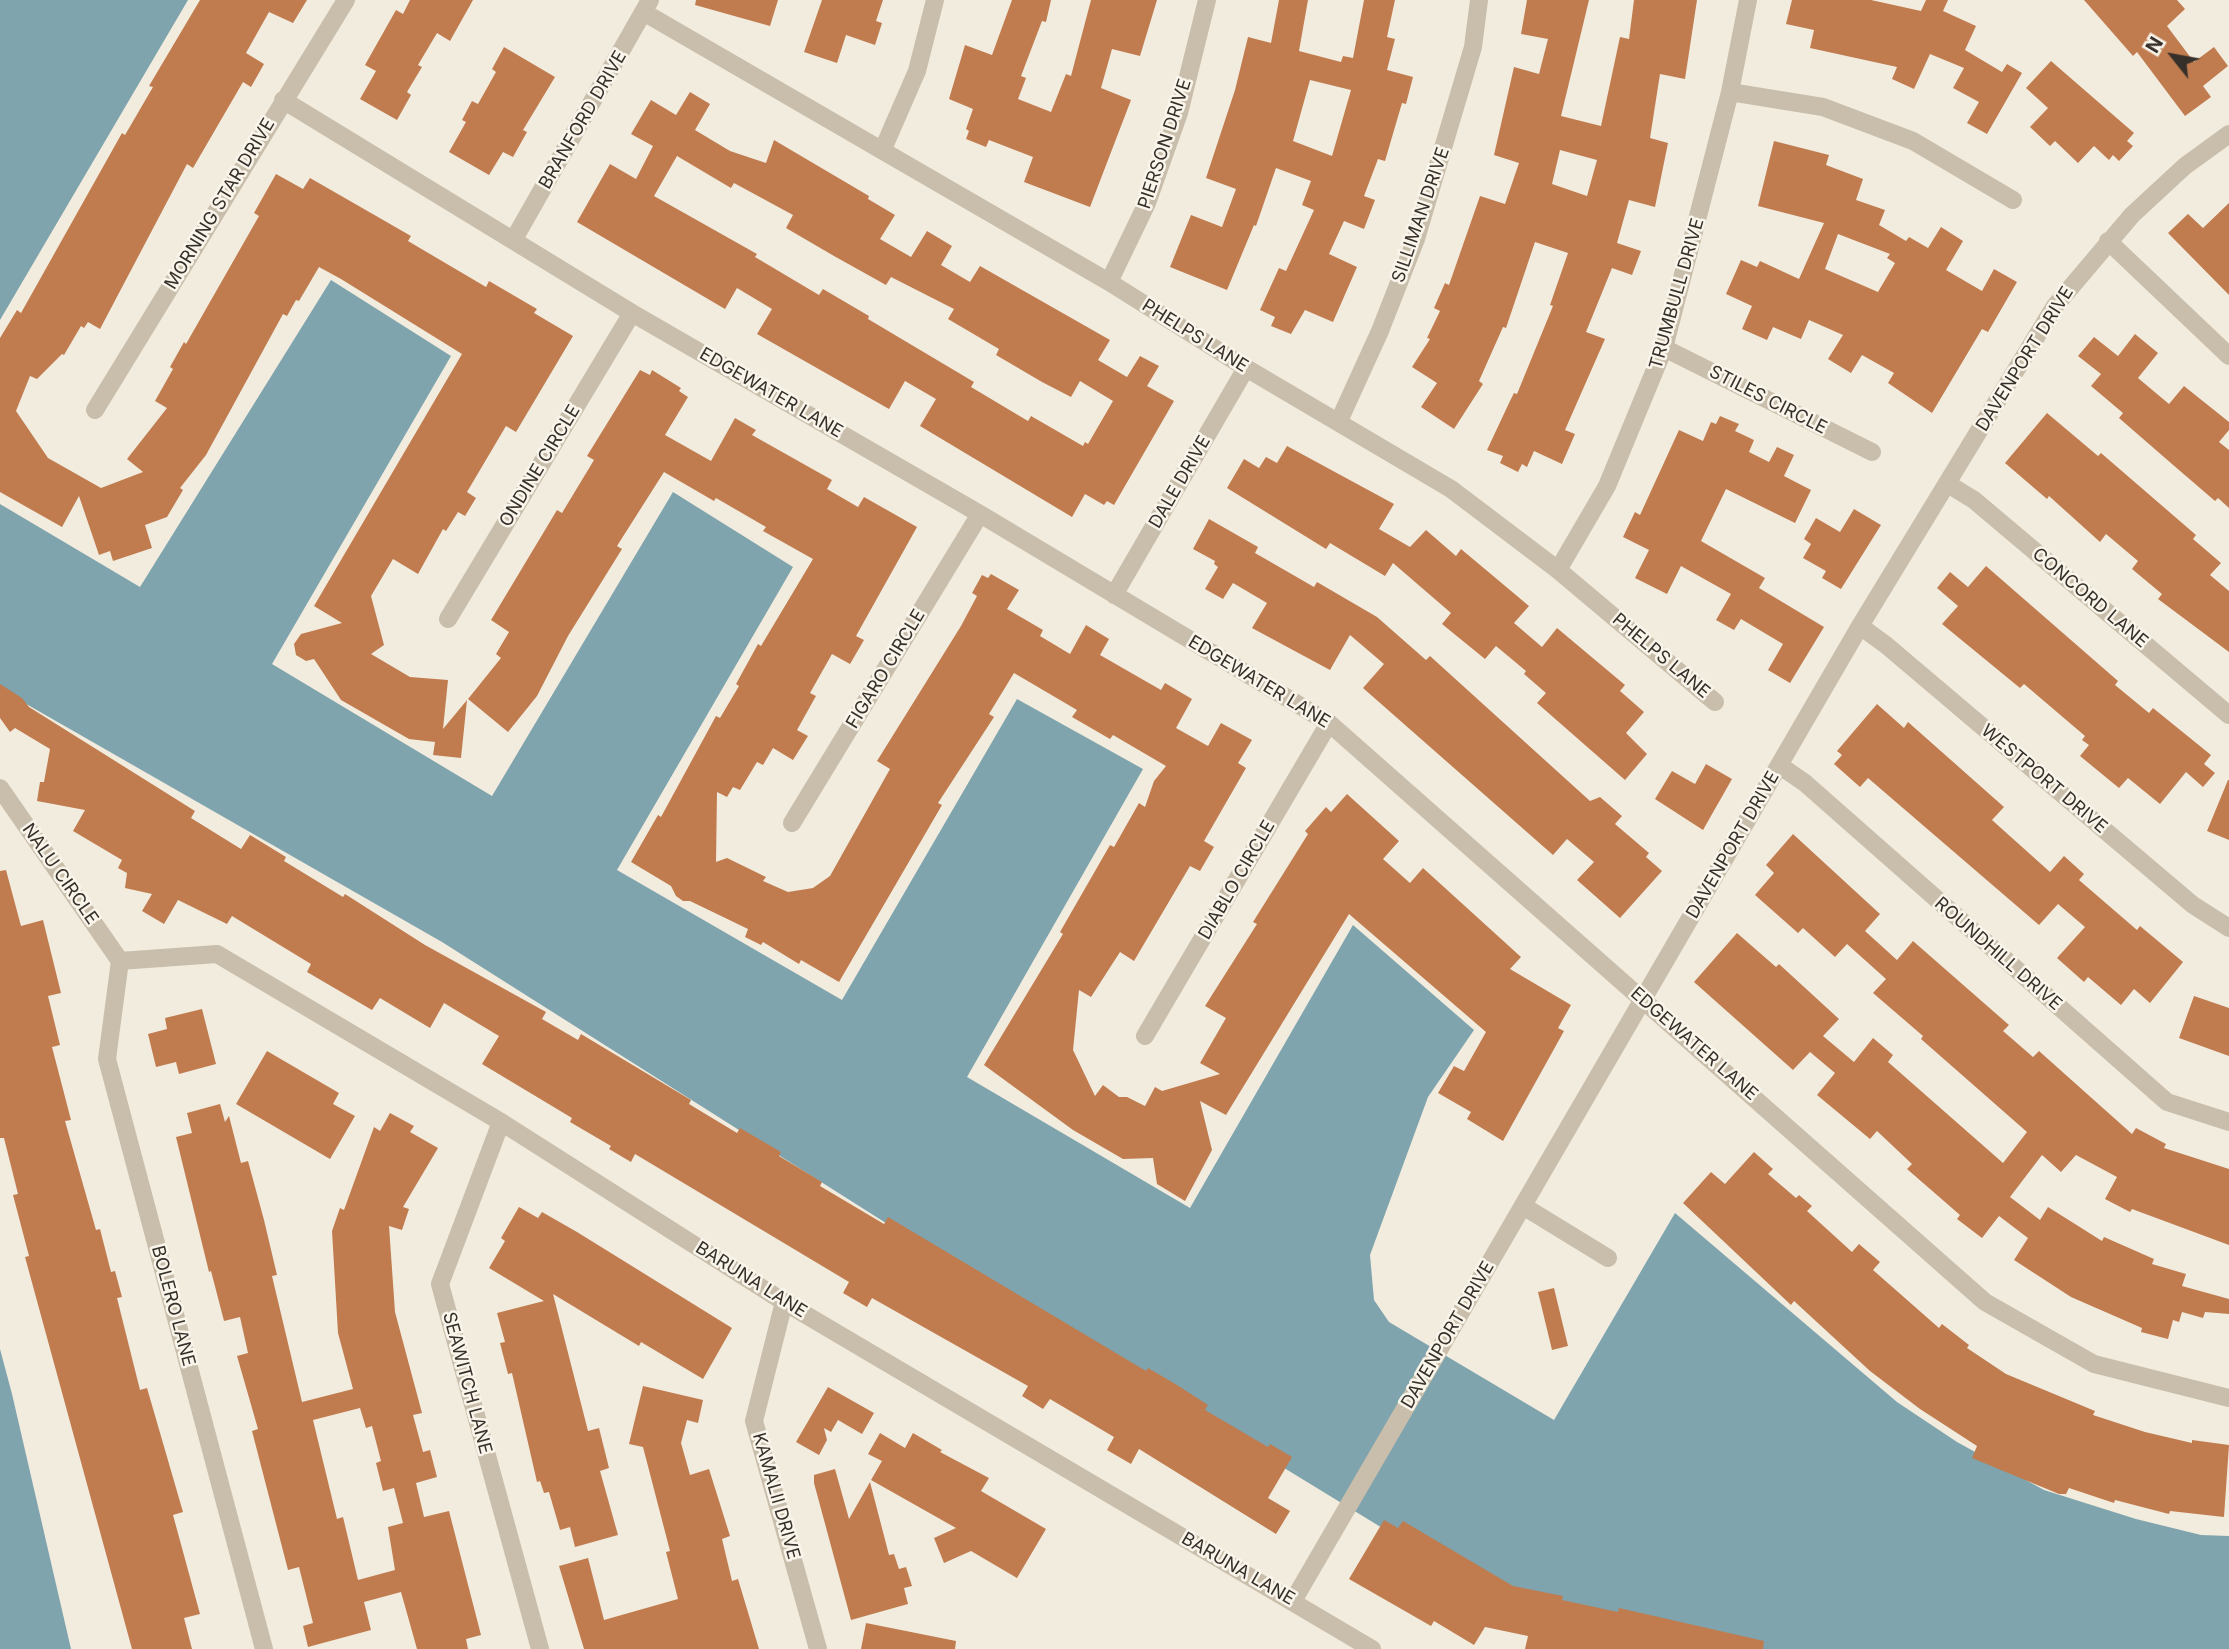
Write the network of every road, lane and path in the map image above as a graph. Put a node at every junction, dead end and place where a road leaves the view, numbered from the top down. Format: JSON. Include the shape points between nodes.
{"nodes":[{"id":1,"x":346,"y":0,"type":"edge"},
{"id":2,"x":934,"y":0,"type":"edge"},
{"id":3,"x":1206,"y":0,"type":"edge"},
{"id":4,"x":1479,"y":0,"type":"edge"},
{"id":5,"x":1748,"y":0,"type":"edge"},
{"id":6,"x":648,"y":6,"type":"edge"},
{"id":7,"x":1730,"y":92,"type":"junction"},
{"id":8,"x":283,"y":100,"type":"junction"},
{"id":9,"x":2229,"y":134,"type":"edge"},
{"id":10,"x":883,"y":149,"type":"junction"},
{"id":11,"x":2013,"y":200,"type":"dead end"},
{"id":12,"x":514,"y":239,"type":"junction"},
{"id":13,"x":2108,"y":240,"type":"junction"},
{"id":14,"x":1109,"y":282,"type":"junction"},
{"id":15,"x":632,"y":313,"type":"junction"},
{"id":16,"x":1664,"y":348,"type":"junction"},
{"id":17,"x":2229,"y":356,"type":"edge"},
{"id":18,"x":1246,"y":368,"type":"junction"},
{"id":19,"x":96,"y":410,"type":"dead end"},
{"id":20,"x":1339,"y":422,"type":"junction"},
{"id":21,"x":1872,"y":452,"type":"dead end"},
{"id":22,"x":1948,"y":484,"type":"junction"},
{"id":23,"x":980,"y":514,"type":"junction"},
{"id":24,"x":1558,"y":570,"type":"junction"},
{"id":25,"x":1114,"y":596,"type":"junction"},
{"id":26,"x":448,"y":619,"type":"dead end"},
{"id":27,"x":1860,"y":626,"type":"junction"},
{"id":28,"x":1715,"y":702,"type":"dead end"},
{"id":29,"x":2229,"y":715,"type":"edge"},
{"id":30,"x":1329,"y":723,"type":"junction"},
{"id":31,"x":1779,"y":765,"type":"junction"},
{"id":32,"x":0,"y":788,"type":"edge"},
{"id":33,"x":792,"y":823,"type":"dead end"},
{"id":34,"x":2229,"y":928,"type":"edge"},
{"id":35,"x":120,"y":961,"type":"junction"},
{"id":36,"x":1644,"y":1000,"type":"junction"},
{"id":37,"x":1145,"y":1036,"type":"dead end"},
{"id":38,"x":501,"y":1122,"type":"junction"},
{"id":39,"x":2229,"y":1122,"type":"edge"},
{"id":40,"x":1523,"y":1206,"type":"junction"},
{"id":41,"x":1608,"y":1258,"type":"dead end"},
{"id":42,"x":785,"y":1302,"type":"junction"},
{"id":43,"x":2229,"y":1398,"type":"edge"},
{"id":44,"x":1293,"y":1601,"type":"junction"},
{"id":45,"x":264,"y":1649,"type":"edge"},
{"id":46,"x":540,"y":1649,"type":"edge"},
{"id":47,"x":818,"y":1649,"type":"edge"},
{"id":48,"x":1372,"y":1649,"type":"edge"}],
"edges":[{"from":1,"to":8,"type":"street","name":"MORNING STAR DRIVE"},
{"from":2,"to":10,"type":"street","via":[[917,71]]},
{"from":3,"to":14,"type":"street","name":"PIERSON DRIVE","via":[[1174,126],[1147,203]]},
{"from":4,"to":20,"type":"street","name":"SILLIMAN DRIVE","via":[[1473,47],[1416,239]]},
{"from":5,"to":7,"type":"street","name":"TRUMBULL DRIVE"},
{"from":6,"to":10,"type":"street","name":"PHELPS LANE"},
{"from":6,"to":12,"type":"street","name":"BRANFORD DRIVE"},
{"from":7,"to":11,"type":"street","via":[[1823,107],[1875,126],[1913,141]]},
{"from":7,"to":16,"type":"street","name":"TRUMBULL DRIVE"},
{"from":8,"to":12,"type":"street","name":"EDGEWATER LANE"},
{"from":8,"to":19,"type":"street","name":"MORNING STAR DRIVE"},
{"from":9,"to":13,"type":"street","name":"DAVENPORT DRIVE","via":[[2185,166]]},
{"from":10,"to":14,"type":"street","name":"PHELPS LANE"},
{"from":12,"to":15,"type":"street","name":"EDGEWATER LANE"},
{"from":13,"to":17,"type":"street"},
{"from":13,"to":22,"type":"street","name":"DAVENPORT DRIVE","via":[[2055,306]]},
{"from":14,"to":18,"type":"street","name":"PHELPS LANE"},
{"from":15,"to":23,"type":"street","name":"EDGEWATER LANE"},
{"from":15,"to":26,"type":"street","name":"ONDINE CIRCLE"},
{"from":16,"to":21,"type":"street","name":"STILES CIRCLE"},
{"from":16,"to":24,"type":"street","name":"TRUMBULL DRIVE","via":[[1607,486]]},
{"from":18,"to":20,"type":"street","name":"PHELPS LANE"},
{"from":18,"to":25,"type":"street","name":"DALE DRIVE"},
{"from":20,"to":24,"type":"street","name":"PHELPS LANE","via":[[1451,489]]},
{"from":22,"to":27,"type":"street","name":"DAVENPORT DRIVE"},
{"from":22,"to":29,"type":"street","name":"CONCORD LANE","via":[[1974,500]]},
{"from":23,"to":25,"type":"street","name":"EDGEWATER LANE"},
{"from":23,"to":33,"type":"street","name":"FIGARO CIRCLE"},
{"from":24,"to":28,"type":"street","name":"PHELPS LANE"},
{"from":25,"to":30,"type":"street","name":"EDGEWATER LANE"},
{"from":27,"to":31,"type":"street","name":"DAVENPORT DRIVE"},
{"from":27,"to":34,"type":"street","name":"WESTPORT DRIVE","via":[[2193,905]]},
{"from":30,"to":36,"type":"street","name":"EDGEWATER LANE"},
{"from":30,"to":37,"type":"street","name":"DIABLO CIRCLE"},
{"from":31,"to":36,"type":"street","name":"DAVENPORT DRIVE"},
{"from":31,"to":39,"type":"street","name":"ROUNDHILL DRIVE","via":[[2167,1102]]},
{"from":32,"to":35,"type":"street","name":"NALU CIRCLE"},
{"from":35,"to":38,"type":"street","name":"BARUNA LANE","via":[[217,954]]},
{"from":35,"to":45,"type":"street","name":"BOLERO LANE","via":[[107,1059]]},
{"from":36,"to":40,"type":"street","name":"DAVENPORT DRIVE"},
{"from":36,"to":43,"type":"street","name":"EDGEWATER LANE","via":[[1985,1302],[2094,1364]]},
{"from":38,"to":42,"type":"street","name":"BARUNA LANE"},
{"from":38,"to":46,"type":"street","name":"SEAWITCH LANE","via":[[440,1284]]},
{"from":40,"to":41,"type":"street"},
{"from":40,"to":44,"type":"street","name":"DAVENPORT DRIVE"},
{"from":42,"to":44,"type":"street","name":"BARUNA LANE"},
{"from":42,"to":47,"type":"street","name":"KAMALII DRIVE","via":[[754,1420]]},
{"from":44,"to":48,"type":"street","name":"BARUNA LANE"}]}
